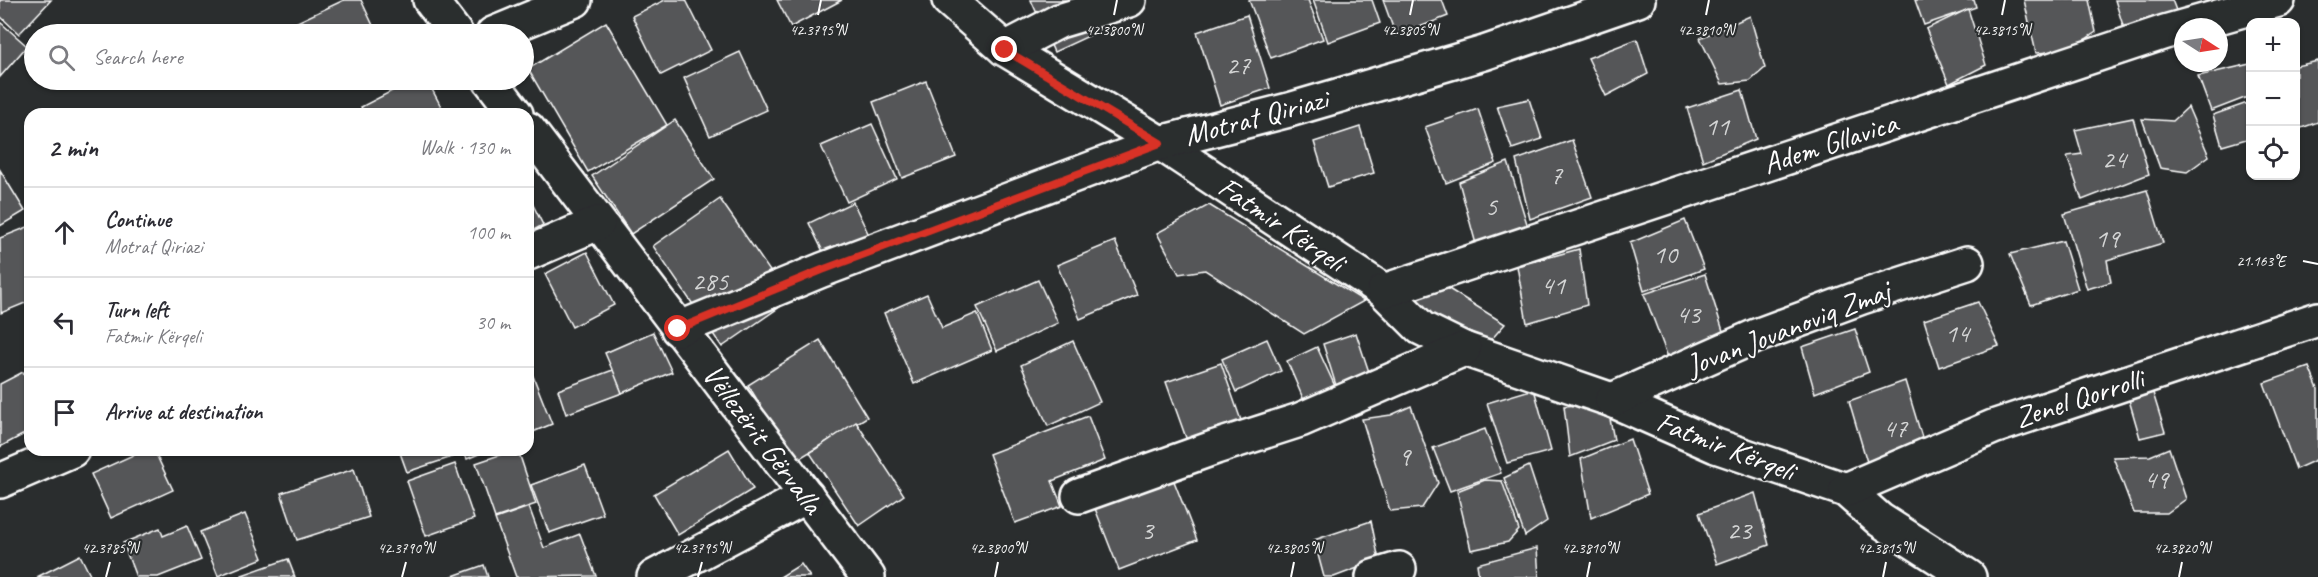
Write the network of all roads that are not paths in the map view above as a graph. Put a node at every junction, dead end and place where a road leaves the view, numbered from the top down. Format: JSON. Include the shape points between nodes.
{"nodes":[{"id":1,"x":430,"y":0,"type":"edge"},
{"id":2,"x":575,"y":0,"type":"edge"},
{"id":3,"x":949,"y":0,"type":"edge"},
{"id":4,"x":1129,"y":0,"type":"edge"},
{"id":5,"x":1638,"y":0,"type":"edge"},
{"id":6,"x":2278,"y":0,"type":"edge"},
{"id":7,"x":448,"y":24,"type":"edge"},
{"id":8,"x":518,"y":24,"type":"edge"},
{"id":9,"x":1005,"y":50,"type":"junction"},
{"id":10,"x":498,"y":90,"type":"edge"},
{"id":11,"x":511,"y":108,"type":"edge"},
{"id":12,"x":534,"y":137,"type":"edge"},
{"id":13,"x":1160,"y":143,"type":"junction"},
{"id":14,"x":598,"y":223,"type":"junction"},
{"id":15,"x":534,"y":250,"type":"edge"},
{"id":16,"x":1966,"y":263,"type":"dead end"},
{"id":17,"x":1384,"y":291,"type":"junction"},
{"id":18,"x":2318,"y":319,"type":"edge"},
{"id":19,"x":678,"y":329,"type":"junction"},
{"id":20,"x":1464,"y":349,"type":"junction"},
{"id":21,"x":1612,"y":400,"type":"junction"},
{"id":22,"x":58,"y":456,"type":"edge"},
{"id":23,"x":0,"y":481,"type":"edge"},
{"id":24,"x":1845,"y":490,"type":"junction"},
{"id":25,"x":1079,"y":495,"type":"dead end"},
{"id":26,"x":807,"y":496,"type":"junction"},
{"id":27,"x":654,"y":577,"type":"edge"},
{"id":28,"x":868,"y":577,"type":"edge"},
{"id":29,"x":1969,"y":577,"type":"edge"}],
"edges":[{"from":1,"to":7,"type":"street"},
{"from":2,"to":8,"type":"street"},
{"from":3,"to":9,"type":"street","name":"Fatmir Kërqeli"},
{"from":4,"to":9,"type":"street","via":[[1059,21]]},
{"from":5,"to":13,"type":"street","name":"Motrat Qiriazi","via":[[1472,56]]},
{"from":6,"to":17,"type":"street","name":"Adem Gllavica","via":[[2165,32]]},
{"from":9,"to":13,"type":"street","name":"Fatmir Kërqeli"},
{"from":10,"to":11,"type":"street"},
{"from":12,"to":14,"type":"street","name":"Vëllezërit Gërvalla"},
{"from":13,"to":17,"type":"street","name":"Fatmir Kërqeli"},
{"from":13,"to":19,"type":"street","name":"Motrat Qiriazi","via":[[822,270]]},
{"from":14,"to":15,"type":"street"},
{"from":14,"to":19,"type":"street","name":"Vëllezërit Gërvalla"},
{"from":16,"to":21,"type":"street","name":"Jovan Jovanoviq Zmaj","via":[[1756,336]]},
{"from":17,"to":20,"type":"street","name":"Fatmir Kërqeli","via":[[1421,328]]},
{"from":18,"to":24,"type":"street","name":"Zenel Qorrolli","via":[[1993,427]]},
{"from":19,"to":26,"type":"street","name":"Vëllezërit Gërvalla"},
{"from":20,"to":21,"type":"street","name":"Fatmir Kërqeli"},
{"from":20,"to":25,"type":"street","via":[[1300,420]]},
{"from":21,"to":24,"type":"street","name":"Fatmir Kërqeli","via":[[1716,446]]},
{"from":22,"to":23,"type":"street"},
{"from":24,"to":29,"type":"street","name":"Fatmir Kërqeli","via":[[1880,520]]},
{"from":26,"to":27,"type":"street"},
{"from":26,"to":28,"type":"street","name":"Vëllezërit Gërvalla"}]}
